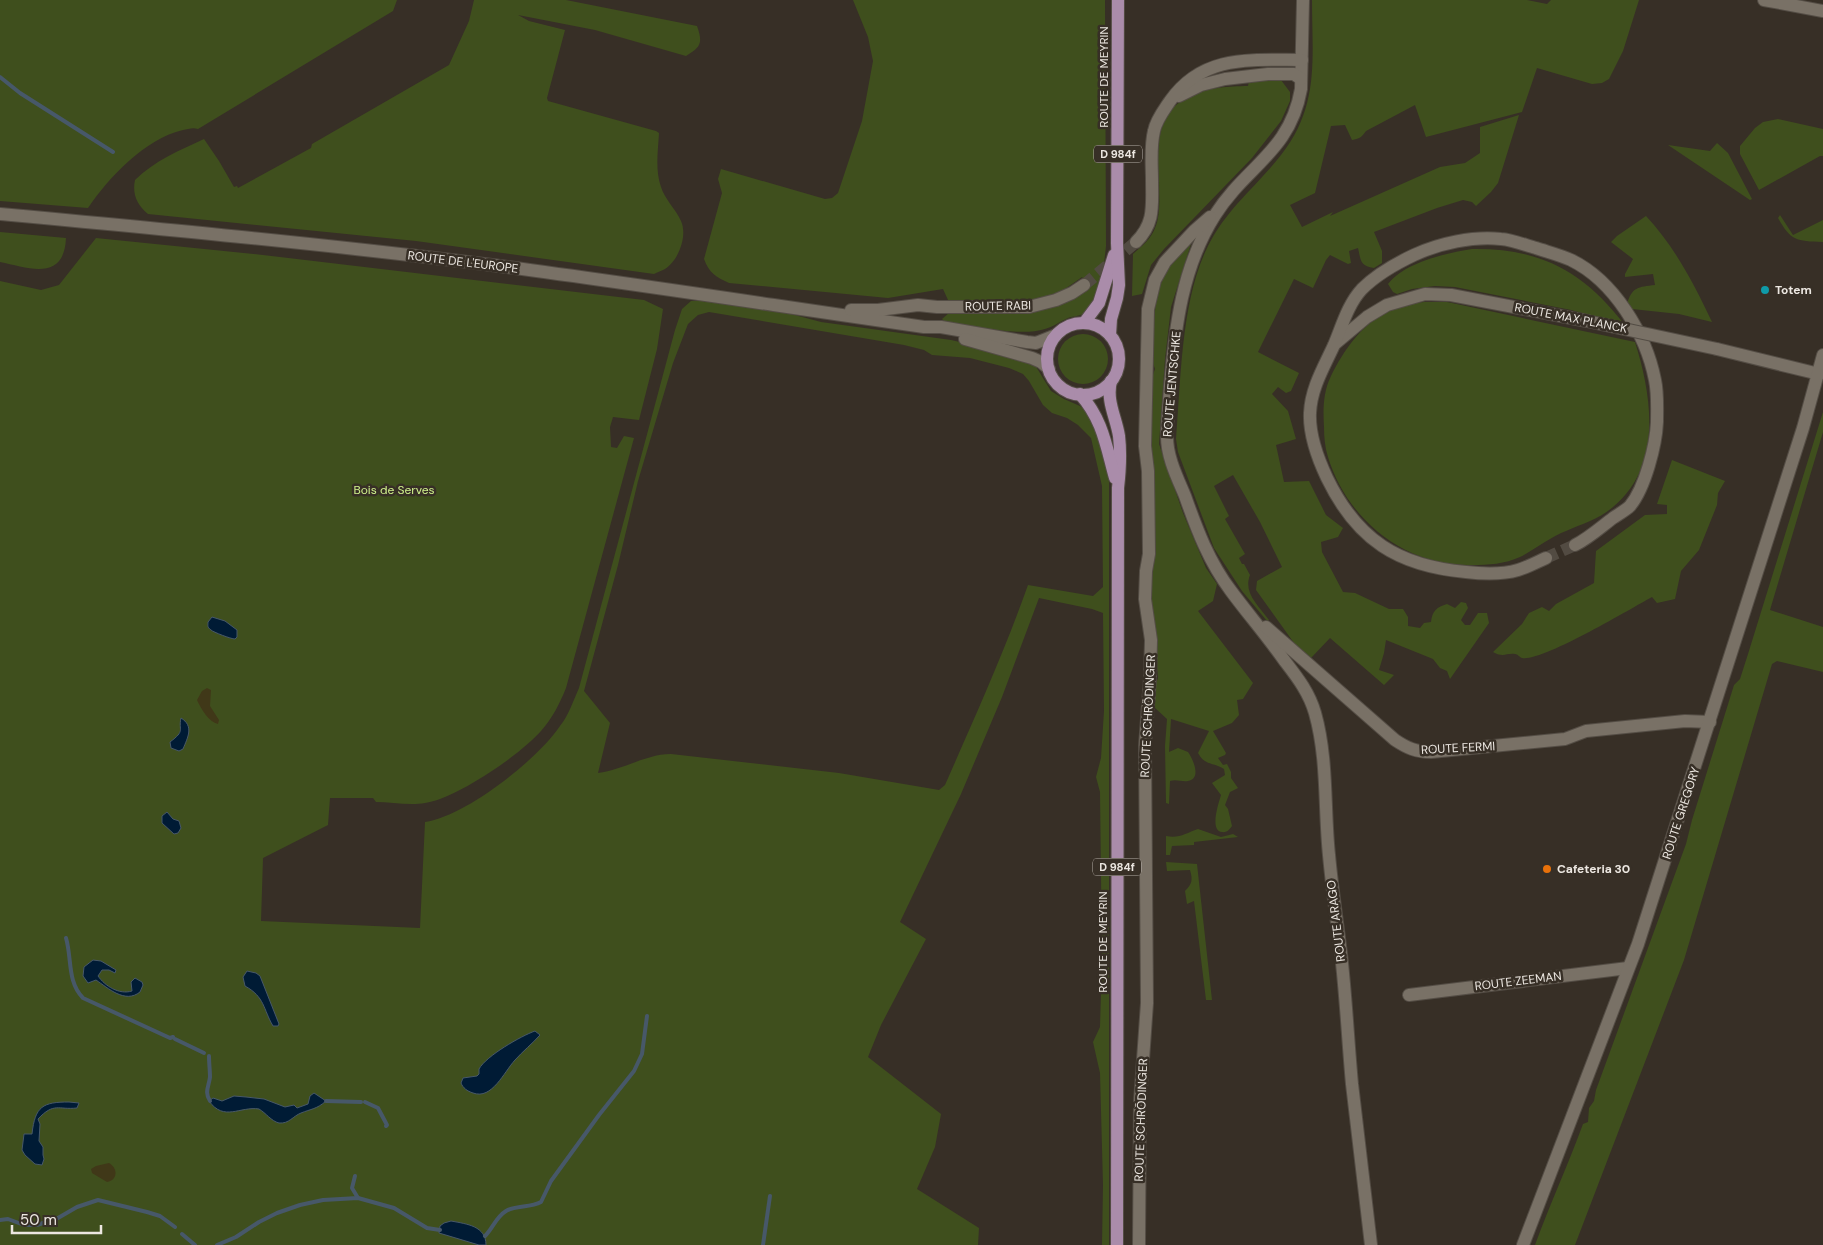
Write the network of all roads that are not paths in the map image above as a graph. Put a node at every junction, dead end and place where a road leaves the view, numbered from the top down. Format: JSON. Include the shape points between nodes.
{"nodes":[{"id":1,"x":1118,"y":0,"type":"edge"},
{"id":2,"x":1303,"y":0,"type":"edge"},
{"id":3,"x":1764,"y":0,"type":"edge"},
{"id":4,"x":1823,"y":11,"type":"edge"},
{"id":5,"x":1302,"y":60,"type":"junction"},
{"id":6,"x":1301,"y":79,"type":"junction"},
{"id":7,"x":1169,"y":103,"type":"junction"},
{"id":8,"x":1216,"y":212,"type":"junction"},
{"id":9,"x":0,"y":214,"type":"edge"},
{"id":10,"x":1136,"y":242,"type":"tunnel mouth"},
{"id":11,"x":1117,"y":243,"type":"junction"},
{"id":12,"x":1084,"y":285,"type":"tunnel mouth"},
{"id":13,"x":937,"y":307,"type":"junction"},
{"id":14,"x":814,"y":311,"type":"junction"},
{"id":15,"x":1084,"y":323,"type":"junction"},
{"id":16,"x":924,"y":328,"type":"junction"},
{"id":17,"x":1056,"y":335,"type":"junction"},
{"id":18,"x":1110,"y":336,"type":"junction"},
{"id":19,"x":1334,"y":345,"type":"junction"},
{"id":20,"x":1823,"y":355,"type":"edge"},
{"id":21,"x":1049,"y":370,"type":"junction"},
{"id":22,"x":1819,"y":374,"type":"junction"},
{"id":23,"x":1110,"y":382,"type":"junction"},
{"id":24,"x":1080,"y":394,"type":"junction"},
{"id":25,"x":1118,"y":488,"type":"junction"},
{"id":26,"x":1575,"y":545,"type":"tunnel mouth"},
{"id":27,"x":1546,"y":558,"type":"tunnel mouth"},
{"id":28,"x":1252,"y":617,"type":"junction"},
{"id":29,"x":1710,"y":722,"type":"junction"},
{"id":30,"x":1628,"y":968,"type":"junction"},
{"id":31,"x":1409,"y":994,"type":"dead end"},
{"id":32,"x":1116,"y":1245,"type":"edge"},
{"id":33,"x":1139,"y":1245,"type":"edge"},
{"id":34,"x":1371,"y":1245,"type":"edge"},
{"id":35,"x":1523,"y":1245,"type":"edge"}],
"edges":[{"from":1,"to":11,"type":"main road","name":"ROUTE DE MEYRIN","number":"D 984f"},
{"from":2,"to":5,"type":"street","name":"ROUTE JENTSCHKE"},
{"from":3,"to":4,"type":"street"},
{"from":5,"to":6,"type":"street","name":"ROUTE JENTSCHKE"},
{"from":5,"to":7,"type":"street","via":[[1219,64],[1190,79]]},
{"from":6,"to":7,"type":"street","via":[[1294,74],[1268,74],[1213,81],[1189,90]]},
{"from":6,"to":8,"type":"street","name":"ROUTE JENTSCHKE","via":[[1299,102],[1289,127],[1278,144]]},
{"from":7,"to":10,"type":"street","via":[[1154,130],[1152,213],[1146,231]]},
{"from":8,"to":28,"type":"street","name":"ROUTE JENTSCHKE","via":[[1199,242],[1182,292],[1172,360],[1167,439],[1171,460],[1205,550]]},
{"from":8,"to":33,"type":"street","name":"ROUTE SCHRÖDINGER","via":[[1165,262],[1155,280],[1148,309],[1144,427],[1149,545],[1145,599],[1151,640],[1145,746],[1147,1003],[1140,1102]]},
{"from":9,"to":14,"type":"street","name":"ROUTE DE L'EUROPE","via":[[458,261]]},
{"from":11,"to":15,"type":"main road","name":"ROUTE DE MEYRIN","number":"D 984f","via":[[1099,303]]},
{"from":11,"to":18,"type":"main road","name":"ROUTE DE MEYRIN","number":"D 984f","via":[[1119,285]]},
{"from":12,"to":13,"type":"street","name":"ROUTE RABI","via":[[1064,297],[1038,306]]},
{"from":13,"to":14,"type":"street","name":"ROUTE RABI","via":[[918,305],[878,310]]},
{"from":13,"to":16,"type":"street","via":[[927,314]]},
{"from":14,"to":16,"type":"street","name":"ROUTE DE L'EUROPE"},
{"from":15,"to":17,"type":"main road","via":[[1066,327]]},
{"from":15,"to":18,"type":"main road","via":[[1096,326]]},
{"from":16,"to":17,"type":"street","name":"ROUTE DE L'EUROPE","via":[[941,327],[1036,343]]},
{"from":16,"to":21,"type":"street","name":"ROUTE DE L'EUROPE","via":[[1032,358]]},
{"from":17,"to":21,"type":"main road","via":[[1048,352]]},
{"from":18,"to":23,"type":"main road","via":[[1116,345],[1118,361]]},
{"from":19,"to":22,"type":"street","name":"ROUTE MAX PLANCK","bridge":true,"via":[[1387,305],[1425,294],[1451,295],[1587,321]]},
{"from":19,"to":26,"type":"street","via":[[1344,318],[1361,290],[1397,264],[1438,246],[1460,241],[1500,239],[1559,256],[1591,273],[1618,302],[1641,338],[1656,381],[1656,429],[1654,450],[1630,506]]},
{"from":19,"to":27,"type":"street","via":[[1318,378],[1310,416],[1321,466],[1346,510],[1362,529],[1407,561],[1444,570],[1478,574],[1510,572]]},
{"from":20,"to":22,"type":"street","name":"ROUTE GREGORY"},
{"from":21,"to":24,"type":"main road","via":[[1063,388]]},
{"from":22,"to":29,"type":"street","name":"ROUTE GREGORY"},
{"from":23,"to":24,"type":"main road","via":[[1097,392]]},
{"from":23,"to":25,"type":"main road","name":"ROUTE DE MEYRIN","number":"D 984f","via":[[1108,395],[1117,424],[1120,452]]},
{"from":24,"to":25,"type":"main road","name":"ROUTE DE MEYRIN","number":"D 984f","via":[[1095,414],[1102,431]]},
{"from":25,"to":32,"type":"main road","name":"ROUTE DE MEYRIN","number":"D 984f"},
{"from":28,"to":29,"type":"street","name":"ROUTE FERMI","via":[[1285,642],[1395,740],[1418,751],[1565,739],[1586,731],[1685,720]]},
{"from":28,"to":34,"type":"street","name":"ROUTE ARAGO","via":[[1305,688],[1320,731],[1328,854]]},
{"from":29,"to":30,"type":"street","name":"ROUTE GREGORY"},
{"from":30,"to":31,"type":"street","name":"ROUTE ZEEMAN"},
{"from":30,"to":35,"type":"street","name":"ROUTE GREGORY"}]}
